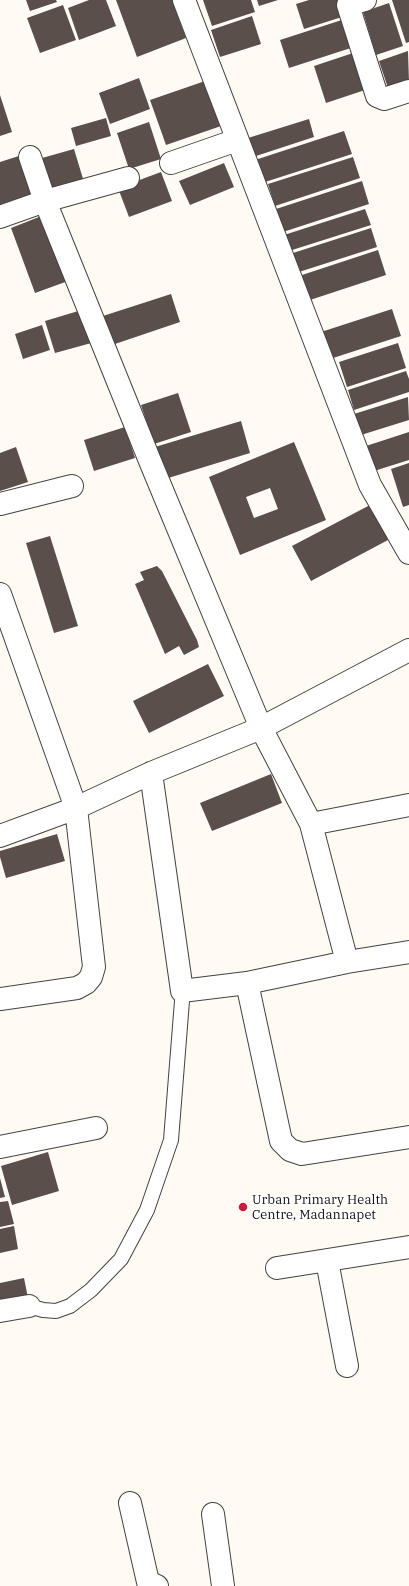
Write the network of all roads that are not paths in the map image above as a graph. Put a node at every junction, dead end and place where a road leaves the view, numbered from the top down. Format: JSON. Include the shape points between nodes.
{"nodes":[{"id":1,"x":184,"y":0,"type":"edge"},
{"id":2,"x":353,"y":2,"type":"edge"},
{"id":3,"x":409,"y":91,"type":"edge"},
{"id":4,"x":237,"y":140,"type":"junction"},
{"id":5,"x":30,"y":158,"type":"dead end"},
{"id":6,"x":171,"y":163,"type":"dead end"},
{"id":7,"x":128,"y":178,"type":"dead end"},
{"id":8,"x":45,"y":201,"type":"junction"},
{"id":9,"x":0,"y":217,"type":"edge"},
{"id":10,"x":72,"y":486,"type":"dead end"},
{"id":11,"x":0,"y":504,"type":"edge"},
{"id":12,"x":409,"y":553,"type":"edge"},
{"id":13,"x":0,"y":594,"type":"edge"},
{"id":14,"x":409,"y":650,"type":"edge"},
{"id":15,"x":262,"y":728,"type":"junction"},
{"id":16,"x":151,"y":774,"type":"junction"},
{"id":17,"x":409,"y":804,"type":"edge"},
{"id":18,"x":76,"y":808,"type":"junction"},
{"id":19,"x":311,"y":824,"type":"junction"},
{"id":20,"x":0,"y":836,"type":"edge"},
{"id":21,"x":409,"y":952,"type":"edge"},
{"id":22,"x":347,"y":962,"type":"junction"},
{"id":23,"x":247,"y":983,"type":"junction"},
{"id":24,"x":182,"y":991,"type":"junction"},
{"id":25,"x":0,"y":1000,"type":"edge"},
{"id":26,"x":96,"y":1128,"type":"dead end"},
{"id":27,"x":409,"y":1137,"type":"edge"},
{"id":28,"x":0,"y":1147,"type":"edge"},
{"id":29,"x":409,"y":1247,"type":"edge"},
{"id":30,"x":327,"y":1261,"type":"junction"},
{"id":31,"x":277,"y":1268,"type":"dead end"},
{"id":32,"x":29,"y":1306,"type":"joint"},
{"id":33,"x":0,"y":1311,"type":"edge"},
{"id":34,"x":347,"y":1366,"type":"dead end"},
{"id":35,"x":130,"y":1503,"type":"dead end"},
{"id":36,"x":213,"y":1514,"type":"dead end"},
{"id":37,"x":157,"y":1586,"type":"edge"},
{"id":38,"x":223,"y":1586,"type":"edge"}],
"edges":[{"from":1,"to":4,"type":"street"},
{"from":2,"to":3,"type":"street","via":[[377,96],[384,99]]},
{"from":4,"to":6,"type":"street"},
{"from":4,"to":12,"type":"street","via":[[370,485]]},
{"from":5,"to":8,"type":"street"},
{"from":7,"to":8,"type":"street"},
{"from":8,"to":9,"type":"street"},
{"from":8,"to":15,"type":"street"},
{"from":10,"to":11,"type":"street"},
{"from":13,"to":18,"type":"street"},
{"from":14,"to":15,"type":"street"},
{"from":15,"to":16,"type":"street"},
{"from":15,"to":19,"type":"street"},
{"from":16,"to":18,"type":"street"},
{"from":16,"to":24,"type":"street"},
{"from":17,"to":19,"type":"street"},
{"from":18,"to":20,"type":"street"},
{"from":18,"to":25,"type":"street","via":[[94,966],[91,977],[77,988]]},
{"from":19,"to":22,"type":"street"},
{"from":21,"to":22,"type":"street"},
{"from":22,"to":23,"type":"street"},
{"from":23,"to":24,"type":"street"},
{"from":23,"to":27,"type":"street","via":[[281,1141],[290,1150],[302,1154]]},
{"from":24,"to":32,"type":"lane","via":[[171,1140],[147,1210],[121,1259],[91,1290],[70,1306],[56,1311]]},
{"from":26,"to":28,"type":"street"},
{"from":29,"to":30,"type":"street"},
{"from":30,"to":31,"type":"street"},
{"from":30,"to":34,"type":"street"},
{"from":32,"to":33,"type":"street"},
{"from":35,"to":37,"type":"street","via":[[148,1582]]},
{"from":36,"to":38,"type":"street"}]}
